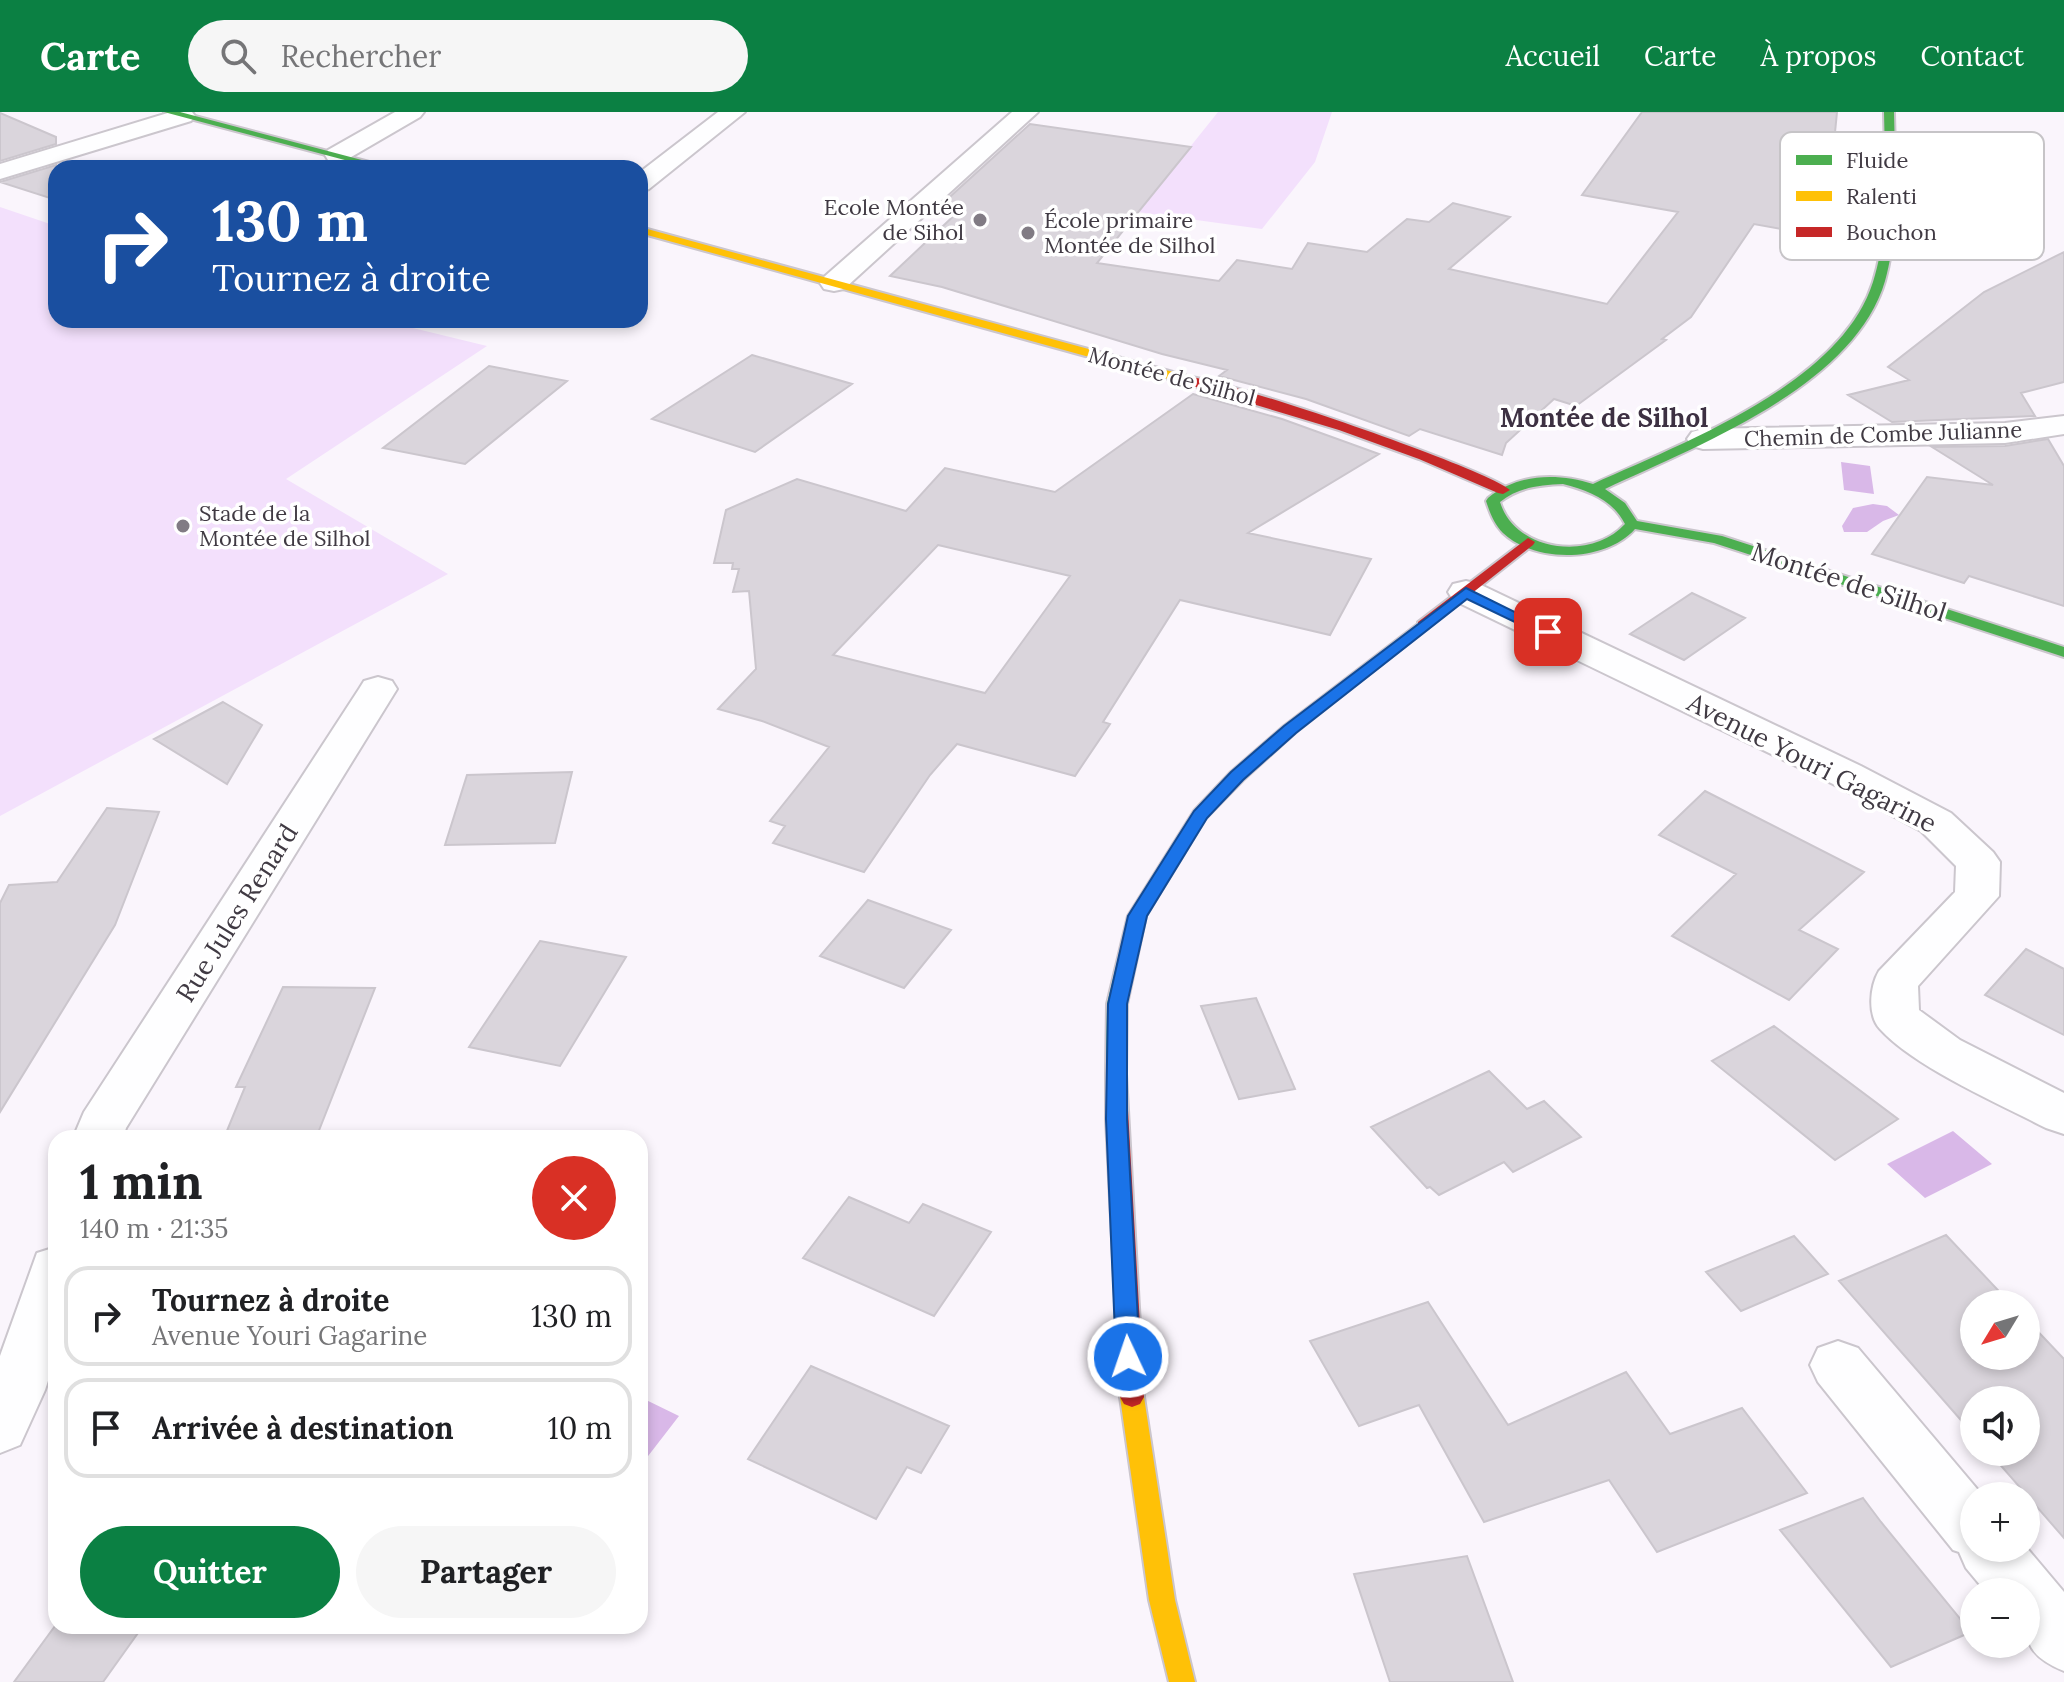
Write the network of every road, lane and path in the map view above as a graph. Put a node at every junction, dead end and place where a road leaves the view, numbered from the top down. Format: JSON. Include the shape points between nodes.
{"nodes":[{"id":1,"x":412,"y":112,"type":"edge"},
{"id":2,"x":733,"y":112,"type":"edge"},
{"id":3,"x":1026,"y":112,"type":"edge"},
{"id":4,"x":1889,"y":112,"type":"edge"},
{"id":5,"x":176,"y":114,"type":"edge"},
{"id":6,"x":1889,"y":132,"type":"edge"},
{"id":7,"x":337,"y":155,"type":"junction"},
{"id":8,"x":356,"y":160,"type":"edge"},
{"id":9,"x":0,"y":172,"type":"edge"},
{"id":10,"x":648,"y":178,"type":"edge"},
{"id":11,"x":648,"y":232,"type":"edge"},
{"id":12,"x":1883,"y":260,"type":"edge"},
{"id":13,"x":834,"y":283,"type":"junction"},
{"id":14,"x":2064,"y":425,"type":"edge"},
{"id":15,"x":1703,"y":439,"type":"junction"},
{"id":16,"x":1596,"y":488,"type":"junction"},
{"id":17,"x":1503,"y":490,"type":"junction"},
{"id":18,"x":1632,"y":524,"type":"junction"},
{"id":19,"x":1528,"y":542,"type":"junction"},
{"id":20,"x":1466,"y":592,"type":"junction"},
{"id":21,"x":2064,"y":652,"type":"edge"},
{"id":22,"x":378,"y":689,"type":"dead end"},
{"id":23,"x":2064,"y":1115,"type":"edge"},
{"id":24,"x":100,"y":1130,"type":"edge"},
{"id":25,"x":48,"y":1290,"type":"edge"},
{"id":26,"x":1838,"y":1365,"type":"dead end"},
{"id":27,"x":6,"y":1401,"type":"edge"},
{"id":28,"x":1960,"y":1513,"type":"edge"},
{"id":29,"x":2000,"y":1562,"type":"edge"},
{"id":30,"x":2013,"y":1578,"type":"edge"},
{"id":31,"x":2040,"y":1611,"type":"edge"},
{"id":32,"x":2064,"y":1640,"type":"edge"},
{"id":33,"x":1182,"y":1682,"type":"edge"}],
"edges":[{"from":1,"to":7,"type":"street"},
{"from":2,"to":10,"type":"street"},
{"from":3,"to":13,"type":"street"},
{"from":4,"to":6,"type":"street"},
{"from":5,"to":7,"type":"street"},
{"from":5,"to":9,"type":"street"},
{"from":7,"to":8,"type":"street"},
{"from":11,"to":13,"type":"street","name":"Montée de Silhol"},
{"from":12,"to":15,"type":"street","via":[[1870,306],[1850,335],[1757,407]]},
{"from":13,"to":17,"type":"street","name":"Montée de Silhol","via":[[1294,409],[1442,462]]},
{"from":14,"to":15,"type":"street","name":"Chemin de Combe Julianne","via":[[2005,433]]},
{"from":15,"to":16,"type":"street"},
{"from":16,"to":17,"type":"street","via":[[1540,480]]},
{"from":16,"to":18,"type":"street","via":[[1628,511]]},
{"from":17,"to":19,"type":"street","via":[[1493,501],[1494,515],[1506,530]]},
{"from":18,"to":19,"type":"street","via":[[1624,537],[1607,546],[1583,550]]},
{"from":18,"to":21,"type":"street","name":"Montée de Silhol","via":[[1717,539]]},
{"from":19,"to":20,"type":"street"},
{"from":20,"to":23,"type":"street","name":"Avenue Youri Gagarine","via":[[1936,822],[1978,862],[1977,896],[1895,982],[1896,1017],[1943,1052]]},
{"from":20,"to":33,"type":"street","via":[[1237,776],[1200,815],[1137,916],[1117,1004],[1116,1119],[1130,1387],[1162,1600]]},
{"from":22,"to":24,"type":"street","name":"Rue Jules Renard"},
{"from":25,"to":27,"type":"street"},
{"from":26,"to":28,"type":"street"},
{"from":29,"to":30,"type":"street"},
{"from":31,"to":32,"type":"street"}]}
